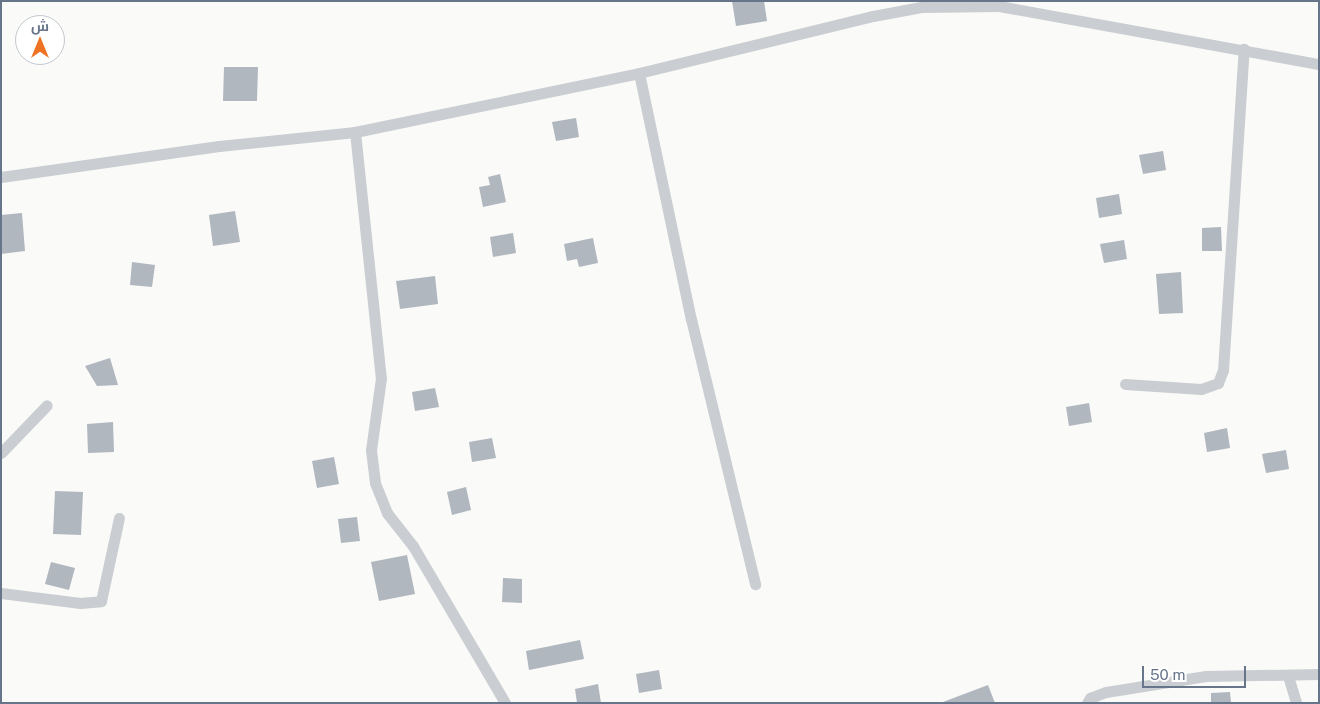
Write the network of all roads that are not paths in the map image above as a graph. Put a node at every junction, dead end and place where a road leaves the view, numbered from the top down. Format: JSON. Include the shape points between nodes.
{"nodes":[{"id":1,"x":1002,"y":4,"type":"edge"},
{"id":2,"x":1244,"y":49,"type":"junction"},
{"id":3,"x":1319,"y":64,"type":"edge"},
{"id":4,"x":639,"y":73,"type":"junction"},
{"id":5,"x":355,"y":132,"type":"junction"},
{"id":6,"x":1,"y":177,"type":"edge"},
{"id":7,"x":1125,"y":384,"type":"dead end"},
{"id":8,"x":47,"y":406,"type":"dead end"},
{"id":9,"x":1,"y":453,"type":"edge"},
{"id":10,"x":119,"y":518,"type":"dead end"},
{"id":11,"x":755,"y":584,"type":"dead end"},
{"id":12,"x":1,"y":593,"type":"edge"},
{"id":13,"x":1319,"y":674,"type":"edge"},
{"id":14,"x":1288,"y":676,"type":"junction"},
{"id":15,"x":505,"y":703,"type":"edge"},
{"id":16,"x":1087,"y":703,"type":"edge"},
{"id":17,"x":1296,"y":703,"type":"edge"}],
"edges":[{"from":1,"to":2,"type":"street"},
{"from":1,"to":4,"type":"street","via":[[921,7],[873,16]]},
{"from":2,"to":3,"type":"street"},
{"from":2,"to":7,"type":"street","via":[[1223,370],[1218,383],[1201,389]]},
{"from":4,"to":5,"type":"street"},
{"from":4,"to":11,"type":"street","via":[[691,319]]},
{"from":5,"to":6,"type":"street","via":[[219,146]]},
{"from":5,"to":15,"type":"street","via":[[380,378],[371,450],[375,483],[387,513],[413,546]]},
{"from":8,"to":9,"type":"street"},
{"from":10,"to":12,"type":"street","via":[[101,601],[80,603]]},
{"from":13,"to":14,"type":"street"},
{"from":14,"to":16,"type":"street","via":[[1206,676],[1106,692],[1090,698]]},
{"from":14,"to":17,"type":"street"}]}
